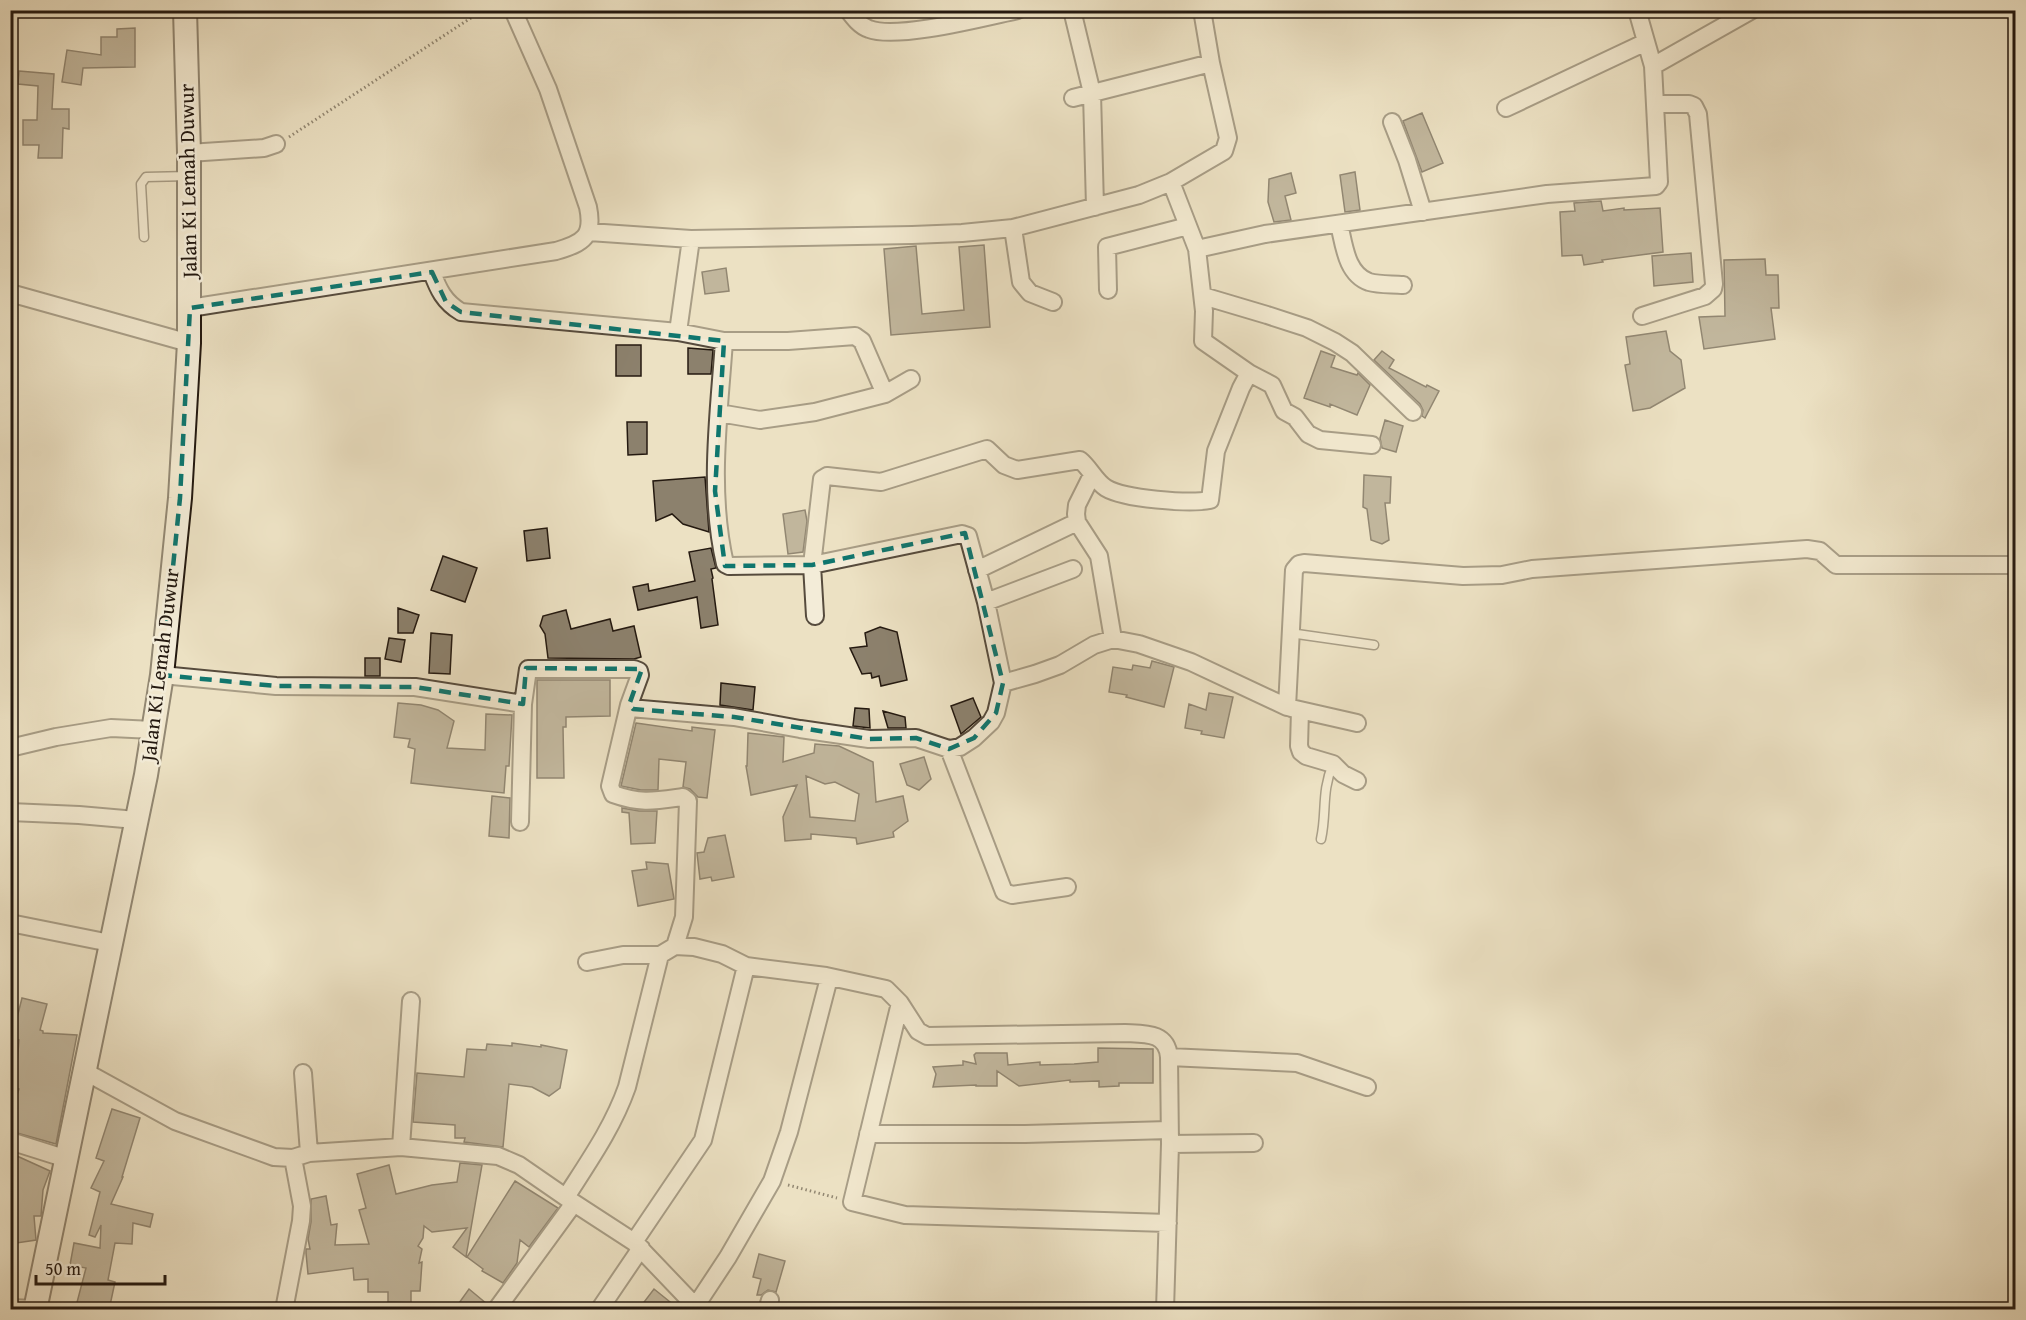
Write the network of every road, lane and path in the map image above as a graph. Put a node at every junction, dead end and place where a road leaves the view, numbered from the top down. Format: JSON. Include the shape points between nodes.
{"nodes":[{"id":1,"x":185,"y":10,"type":"edge"},
{"id":2,"x":483,"y":10,"type":"edge"},
{"id":3,"x":513,"y":10,"type":"edge"},
{"id":4,"x":848,"y":10,"type":"edge"},
{"id":5,"x":1018,"y":10,"type":"edge"},
{"id":6,"x":1072,"y":10,"type":"edge"},
{"id":7,"x":1202,"y":10,"type":"edge"},
{"id":8,"x":1637,"y":10,"type":"edge"},
{"id":9,"x":1752,"y":10,"type":"edge"},
{"id":10,"x":1646,"y":42,"type":"junction"},
{"id":11,"x":1211,"y":63,"type":"junction"},
{"id":12,"x":1653,"y":66,"type":"junction"},
{"id":13,"x":1092,"y":93,"type":"junction"},
{"id":14,"x":1073,"y":98,"type":"dead end"},
{"id":15,"x":1656,"y":105,"type":"junction"},
{"id":16,"x":1506,"y":108,"type":"dead end"},
{"id":17,"x":1392,"y":122,"type":"dead end"},
{"id":18,"x":276,"y":144,"type":"joint"},
{"id":19,"x":189,"y":153,"type":"junction"},
{"id":20,"x":189,"y":176,"type":"junction"},
{"id":21,"x":1171,"y":182,"type":"junction"},
{"id":22,"x":1095,"y":207,"type":"junction"},
{"id":23,"x":1423,"y":212,"type":"junction"},
{"id":24,"x":1339,"y":224,"type":"junction"},
{"id":25,"x":1188,"y":226,"type":"junction"},
{"id":26,"x":1013,"y":228,"type":"junction"},
{"id":27,"x":589,"y":232,"type":"junction"},
{"id":28,"x":144,"y":237,"type":"dead end"},
{"id":29,"x":691,"y":239,"type":"junction"},
{"id":30,"x":1197,"y":249,"type":"junction"},
{"id":31,"x":432,"y":272,"type":"junction"},
{"id":32,"x":1402,"y":285,"type":"dead end"},
{"id":33,"x":1108,"y":290,"type":"dead end"},
{"id":34,"x":10,"y":293,"type":"edge"},
{"id":35,"x":1053,"y":302,"type":"dead end"},
{"id":36,"x":1203,"y":302,"type":"junction"},
{"id":37,"x":190,"y":308,"type":"junction"},
{"id":38,"x":1642,"y":316,"type":"dead end"},
{"id":39,"x":678,"y":332,"type":"junction"},
{"id":40,"x":724,"y":341,"type":"junction"},
{"id":41,"x":189,"y":343,"type":"junction"},
{"id":42,"x":1249,"y":373,"type":"junction"},
{"id":43,"x":911,"y":379,"type":"dead end"},
{"id":44,"x":885,"y":394,"type":"junction"},
{"id":45,"x":1413,"y":412,"type":"dead end"},
{"id":46,"x":719,"y":413,"type":"junction"},
{"id":47,"x":1372,"y":446,"type":"dead end"},
{"id":48,"x":1092,"y":475,"type":"junction"},
{"id":49,"x":1077,"y":522,"type":"junction"},
{"id":50,"x":812,"y":565,"type":"junction"},
{"id":51,"x":2016,"y":565,"type":"edge"},
{"id":52,"x":1073,"y":569,"type":"dead end"},
{"id":53,"x":977,"y":570,"type":"junction"},
{"id":54,"x":986,"y":602,"type":"junction"},
{"id":55,"x":815,"y":616,"type":"dead end"},
{"id":56,"x":1290,"y":633,"type":"junction"},
{"id":57,"x":1113,"y":639,"type":"junction"},
{"id":58,"x":1374,"y":645,"type":"dead end"},
{"id":59,"x":162,"y":675,"type":"junction"},
{"id":60,"x":1002,"y":683,"type":"junction"},
{"id":61,"x":523,"y":704,"type":"junction"},
{"id":62,"x":630,"y":708,"type":"junction"},
{"id":63,"x":1294,"y":708,"type":"junction"},
{"id":64,"x":1357,"y":723,"type":"dead end"},
{"id":65,"x":153,"y":730,"type":"junction"},
{"id":66,"x":10,"y":748,"type":"edge"},
{"id":67,"x":949,"y":749,"type":"junction"},
{"id":68,"x":1333,"y":764,"type":"junction"},
{"id":69,"x":1357,"y":782,"type":"dead end"},
{"id":70,"x":10,"y":812,"type":"edge"},
{"id":71,"x":136,"y":820,"type":"junction"},
{"id":72,"x":520,"y":822,"type":"dead end"},
{"id":73,"x":1321,"y":839,"type":"dead end"},
{"id":74,"x":1067,"y":887,"type":"dead end"},
{"id":75,"x":10,"y":923,"type":"edge"},
{"id":76,"x":674,"y":938,"type":"junction"},
{"id":77,"x":110,"y":943,"type":"junction"},
{"id":78,"x":587,"y":962,"type":"dead end"},
{"id":79,"x":746,"y":966,"type":"junction"},
{"id":80,"x":829,"y":978,"type":"junction"},
{"id":81,"x":411,"y":1001,"type":"dead end"},
{"id":82,"x":900,"y":1003,"type":"junction"},
{"id":83,"x":1169,"y":1058,"type":"junction"},
{"id":84,"x":84,"y":1071,"type":"junction"},
{"id":85,"x":303,"y":1073,"type":"dead end"},
{"id":86,"x":1367,"y":1087,"type":"dead end"},
{"id":87,"x":868,"y":1134,"type":"junction"},
{"id":88,"x":1169,"y":1137,"type":"junction"},
{"id":89,"x":10,"y":1141,"type":"edge"},
{"id":90,"x":1254,"y":1143,"type":"dead end"},
{"id":91,"x":401,"y":1147,"type":"junction"},
{"id":92,"x":301,"y":1156,"type":"junction"},
{"id":93,"x":67,"y":1159,"type":"junction"},
{"id":94,"x":772,"y":1180,"type":"junction"},
{"id":95,"x":570,"y":1200,"type":"junction"},
{"id":96,"x":852,"y":1202,"type":"junction"},
{"id":97,"x":1168,"y":1222,"type":"junction"},
{"id":98,"x":637,"y":1245,"type":"junction"},
{"id":99,"x":10,"y":1308,"type":"edge"},
{"id":100,"x":696,"y":1308,"type":"edge"},
{"id":101,"x":35,"y":1309,"type":"edge"},
{"id":102,"x":284,"y":1310,"type":"edge"},
{"id":103,"x":496,"y":1310,"type":"edge"},
{"id":104,"x":599,"y":1310,"type":"edge"},
{"id":105,"x":1166,"y":1310,"type":"edge"}],
"edges":[{"from":1,"to":19,"type":"main road","name":"Jalan Ki Lemah Duwur"},
{"from":2,"to":18,"type":"path"},
{"from":3,"to":27,"type":"street","via":[[548,89],[588,207]]},
{"from":4,"to":5,"type":"street","via":[[868,29],[882,32],[910,31]]},
{"from":6,"to":13,"type":"street"},
{"from":7,"to":11,"type":"street"},
{"from":8,"to":10,"type":"street"},
{"from":9,"to":12,"type":"street"},
{"from":10,"to":12,"type":"street"},
{"from":10,"to":16,"type":"street"},
{"from":11,"to":13,"type":"street"},
{"from":11,"to":21,"type":"street","via":[[1228,138],[1226,148]]},
{"from":12,"to":15,"type":"street"},
{"from":13,"to":14,"type":"street"},
{"from":13,"to":22,"type":"street"},
{"from":15,"to":23,"type":"street","via":[[1656,186],[1547,194]]},
{"from":15,"to":38,"type":"street","via":[[1694,105],[1698,114],[1714,284],[1705,296]]},
{"from":17,"to":23,"type":"street"},
{"from":18,"to":19,"type":"street"},
{"from":19,"to":20,"type":"main road","name":"Jalan Ki Lemah Duwur"},
{"from":20,"to":28,"type":"lane","via":[[143,180]]},
{"from":20,"to":37,"type":"main road","name":"Jalan Ki Lemah Duwur"},
{"from":21,"to":22,"type":"street"},
{"from":21,"to":25,"type":"street"},
{"from":22,"to":26,"type":"street"},
{"from":23,"to":24,"type":"street"},
{"from":24,"to":30,"type":"street"},
{"from":24,"to":32,"type":"street","via":[[1353,272],[1369,282]]},
{"from":25,"to":30,"type":"street"},
{"from":25,"to":33,"type":"street","via":[[1107,247]]},
{"from":26,"to":29,"type":"street","via":[[932,234]]},
{"from":26,"to":35,"type":"street","via":[[1021,282],[1030,292]]},
{"from":27,"to":29,"type":"street"},
{"from":27,"to":31,"type":"street","via":[[570,247],[556,251]]},
{"from":29,"to":39,"type":"street"},
{"from":30,"to":36,"type":"street"},
{"from":31,"to":37,"type":"street"},
{"from":31,"to":39,"type":"street","via":[[446,302],[460,312]]},
{"from":34,"to":41,"type":"street"},
{"from":36,"to":42,"type":"street","via":[[1203,341]]},
{"from":36,"to":45,"type":"street","via":[[1307,328],[1335,342],[1352,353]]},
{"from":37,"to":41,"type":"main road","name":"Jalan Ki Lemah Duwur"},
{"from":39,"to":40,"type":"street"},
{"from":40,"to":44,"type":"street","via":[[858,337]]},
{"from":40,"to":46,"type":"street"},
{"from":41,"to":59,"type":"main road","name":"Jalan Ki Lemah Duwur","via":[[180,498]]},
{"from":42,"to":47,"type":"street","via":[[1272,385],[1284,411],[1308,434],[1320,440]]},
{"from":42,"to":48,"type":"street","via":[[1216,451],[1210,500],[1128,495],[1107,488]]},
{"from":43,"to":44,"type":"street"},
{"from":44,"to":46,"type":"street","via":[[815,412],[760,420]]},
{"from":46,"to":50,"type":"street","via":[[715,491],[724,564]]},
{"from":48,"to":49,"type":"street","via":[[1077,505]]},
{"from":48,"to":50,"type":"street","via":[[1080,460],[1017,470],[987,449],[881,482],[824,477]]},
{"from":49,"to":53,"type":"street"},
{"from":49,"to":57,"type":"street","via":[[1100,556]]},
{"from":50,"to":53,"type":"street","via":[[965,533]]},
{"from":50,"to":55,"type":"street"},
{"from":51,"to":56,"type":"street","via":[[1836,565],[1820,551],[1807,549],[1463,576],[1304,563],[1293,570]]},
{"from":52,"to":54,"type":"street"},
{"from":53,"to":54,"type":"street"},
{"from":54,"to":60,"type":"street"},
{"from":56,"to":58,"type":"lane"},
{"from":56,"to":63,"type":"street"},
{"from":57,"to":60,"type":"street","via":[[1060,665]]},
{"from":57,"to":63,"type":"street","via":[[1191,662]]},
{"from":59,"to":61,"type":"street","via":[[276,686],[415,687]]},
{"from":59,"to":65,"type":"main road","name":"Jalan Ki Lemah Duwur"},
{"from":60,"to":67,"type":"street","via":[[991,723],[960,747]]},
{"from":61,"to":62,"type":"street","via":[[528,669],[634,669],[640,675]]},
{"from":61,"to":72,"type":"street"},
{"from":62,"to":67,"type":"street","via":[[734,717],[869,739],[916,738]]},
{"from":62,"to":76,"type":"street","via":[[610,791],[631,801],[686,798],[689,809]]},
{"from":63,"to":64,"type":"street"},
{"from":63,"to":68,"type":"street","via":[[1301,752]]},
{"from":65,"to":66,"type":"street","via":[[111,728]]},
{"from":65,"to":71,"type":"main road","name":"Jalan Ki Lemah Duwur"},
{"from":67,"to":74,"type":"street","via":[[1004,892],[1012,895]]},
{"from":68,"to":69,"type":"street"},
{"from":68,"to":73,"type":"lane","via":[[1326,779]]},
{"from":70,"to":71,"type":"street"},
{"from":71,"to":77,"type":"main road","name":"Jalan Ki Lemah Duwur"},
{"from":75,"to":77,"type":"street"},
{"from":76,"to":78,"type":"street"},
{"from":76,"to":79,"type":"street"},
{"from":76,"to":95,"type":"street","via":[[621,1106]]},
{"from":77,"to":84,"type":"main road","name":"Jalan Ki Lemah Duwur"},
{"from":79,"to":80,"type":"street"},
{"from":79,"to":98,"type":"street","via":[[703,1140]]},
{"from":80,"to":82,"type":"street","via":[[886,989]]},
{"from":80,"to":94,"type":"street","via":[[789,1132]]},
{"from":81,"to":91,"type":"street"},
{"from":82,"to":83,"type":"street","via":[[918,1031],[927,1036],[1154,1035],[1164,1042]]},
{"from":82,"to":87,"type":"street"},
{"from":83,"to":86,"type":"street","via":[[1297,1063]]},
{"from":83,"to":88,"type":"street"},
{"from":84,"to":92,"type":"street","via":[[175,1121],[274,1157]]},
{"from":84,"to":93,"type":"main road","name":"Jalan Ki Lemah Duwur"},
{"from":85,"to":92,"type":"street"},
{"from":87,"to":88,"type":"street"},
{"from":87,"to":96,"type":"street"},
{"from":88,"to":90,"type":"street"},
{"from":88,"to":97,"type":"street"},
{"from":89,"to":93,"type":"street"},
{"from":91,"to":92,"type":"street"},
{"from":91,"to":95,"type":"street","via":[[498,1156],[519,1165]]},
{"from":92,"to":102,"type":"street","via":[[301,1221]]},
{"from":93,"to":101,"type":"main road","name":"Jalan Ki Lemah Duwur"},
{"from":94,"to":96,"type":"path"},
{"from":94,"to":100,"type":"street"},
{"from":95,"to":98,"type":"street"},
{"from":95,"to":103,"type":"street"},
{"from":96,"to":97,"type":"street","via":[[905,1215]]},
{"from":97,"to":105,"type":"street"},
{"from":98,"to":100,"type":"street"},
{"from":98,"to":104,"type":"street"},
{"from":99,"to":101,"type":"street"}]}
